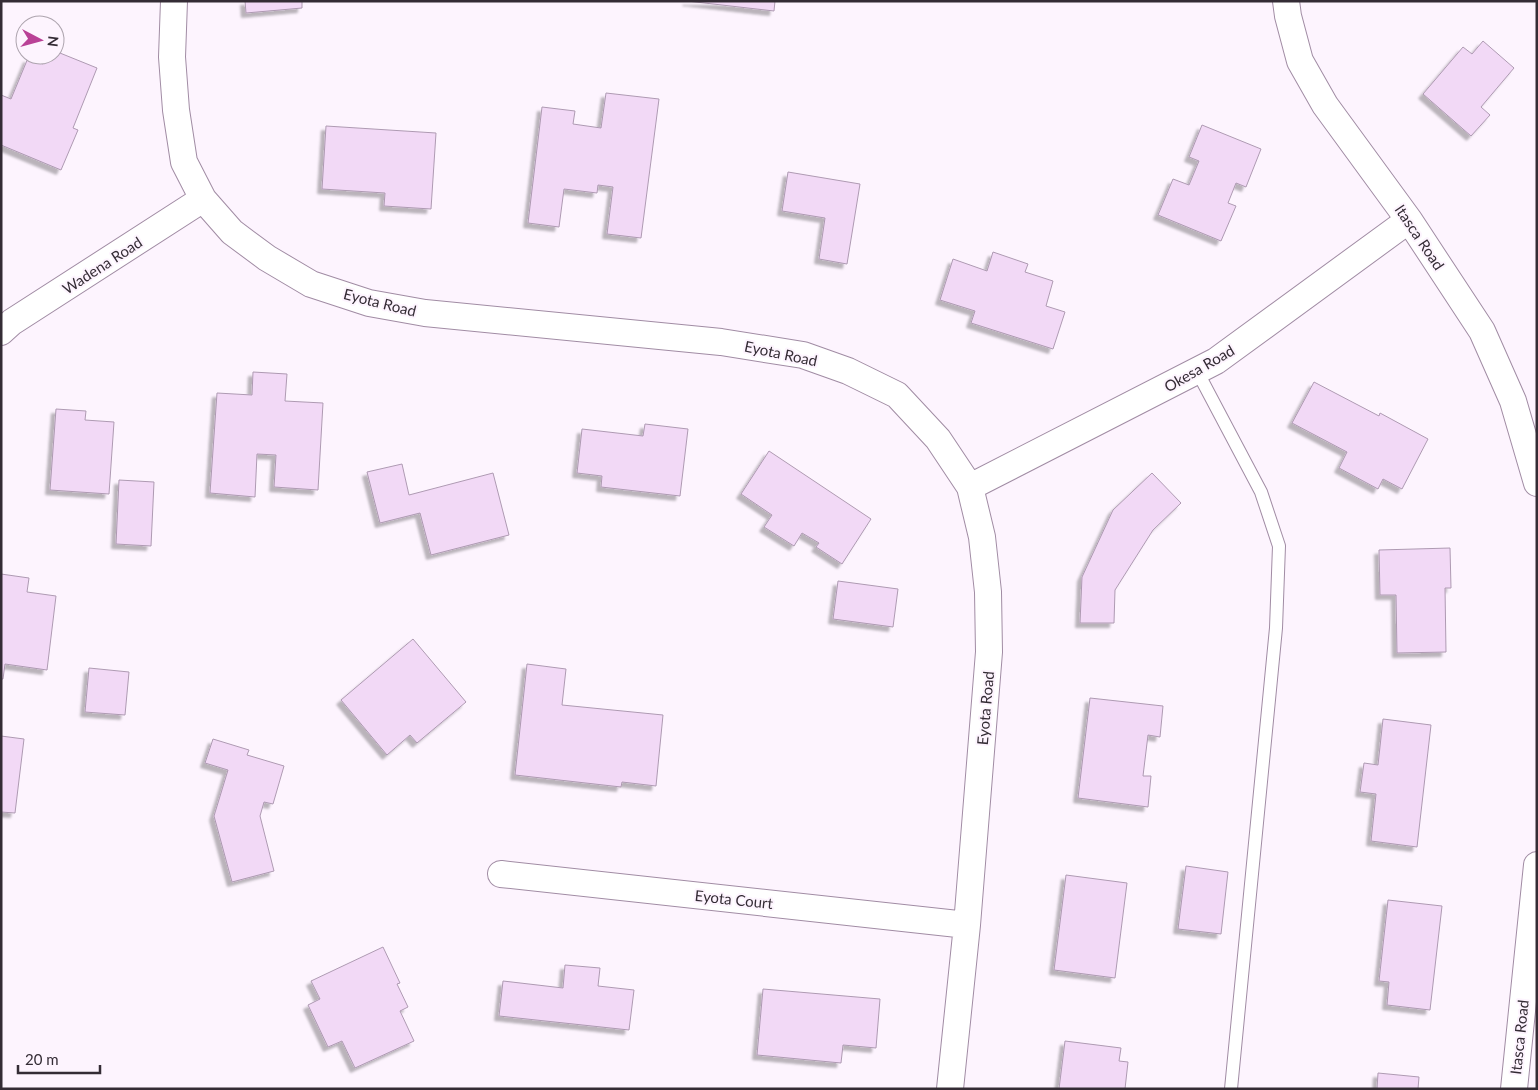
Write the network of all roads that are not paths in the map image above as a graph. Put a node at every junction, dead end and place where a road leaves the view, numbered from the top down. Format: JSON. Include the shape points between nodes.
{"nodes":[{"id":1,"x":174,"y":1,"type":"edge"},
{"id":2,"x":1286,"y":1,"type":"edge"},
{"id":3,"x":203,"y":200,"type":"junction"},
{"id":4,"x":1409,"y":220,"type":"junction"},
{"id":5,"x":1,"y":332,"type":"edge"},
{"id":6,"x":1198,"y":371,"type":"junction"},
{"id":7,"x":1537,"y":483,"type":"edge"},
{"id":8,"x":970,"y":487,"type":"junction"},
{"id":9,"x":1537,"y":865,"type":"edge"},
{"id":10,"x":501,"y":874,"type":"dead end"},
{"id":11,"x":966,"y":925,"type":"junction"},
{"id":12,"x":950,"y":1089,"type":"edge"},
{"id":13,"x":1231,"y":1089,"type":"edge"},
{"id":14,"x":1514,"y":1089,"type":"edge"}],
"edges":[{"from":1,"to":3,"type":"street","name":"Eyota Road","via":[[172,57],[176,110],[184,162]]},
{"from":2,"to":4,"type":"street","name":"Itasca Road","via":[[1300,61],[1325,105]]},
{"from":3,"to":5,"type":"street","name":"Wadena Road"},
{"from":3,"to":8,"type":"street","name":"Eyota Road","via":[[232,232],[267,258],[311,284],[369,302],[425,313],[721,342],[803,355],[848,371],[897,395],[938,439]]},
{"from":4,"to":6,"type":"street","name":"Okesa Road"},
{"from":4,"to":7,"type":"street","name":"Itasca Road","via":[[1482,331],[1513,401]]},
{"from":6,"to":8,"type":"street","name":"Okesa Road"},
{"from":6,"to":13,"type":"lane","via":[[1261,492],[1279,546],[1276,628]]},
{"from":8,"to":11,"type":"street","name":"Eyota Road","via":[[982,537],[988,592],[989,652]]},
{"from":9,"to":14,"type":"street","name":"Itasca Road"},
{"from":10,"to":11,"type":"street","name":"Eyota Court"},
{"from":11,"to":12,"type":"street","name":"Eyota Road"}]}
